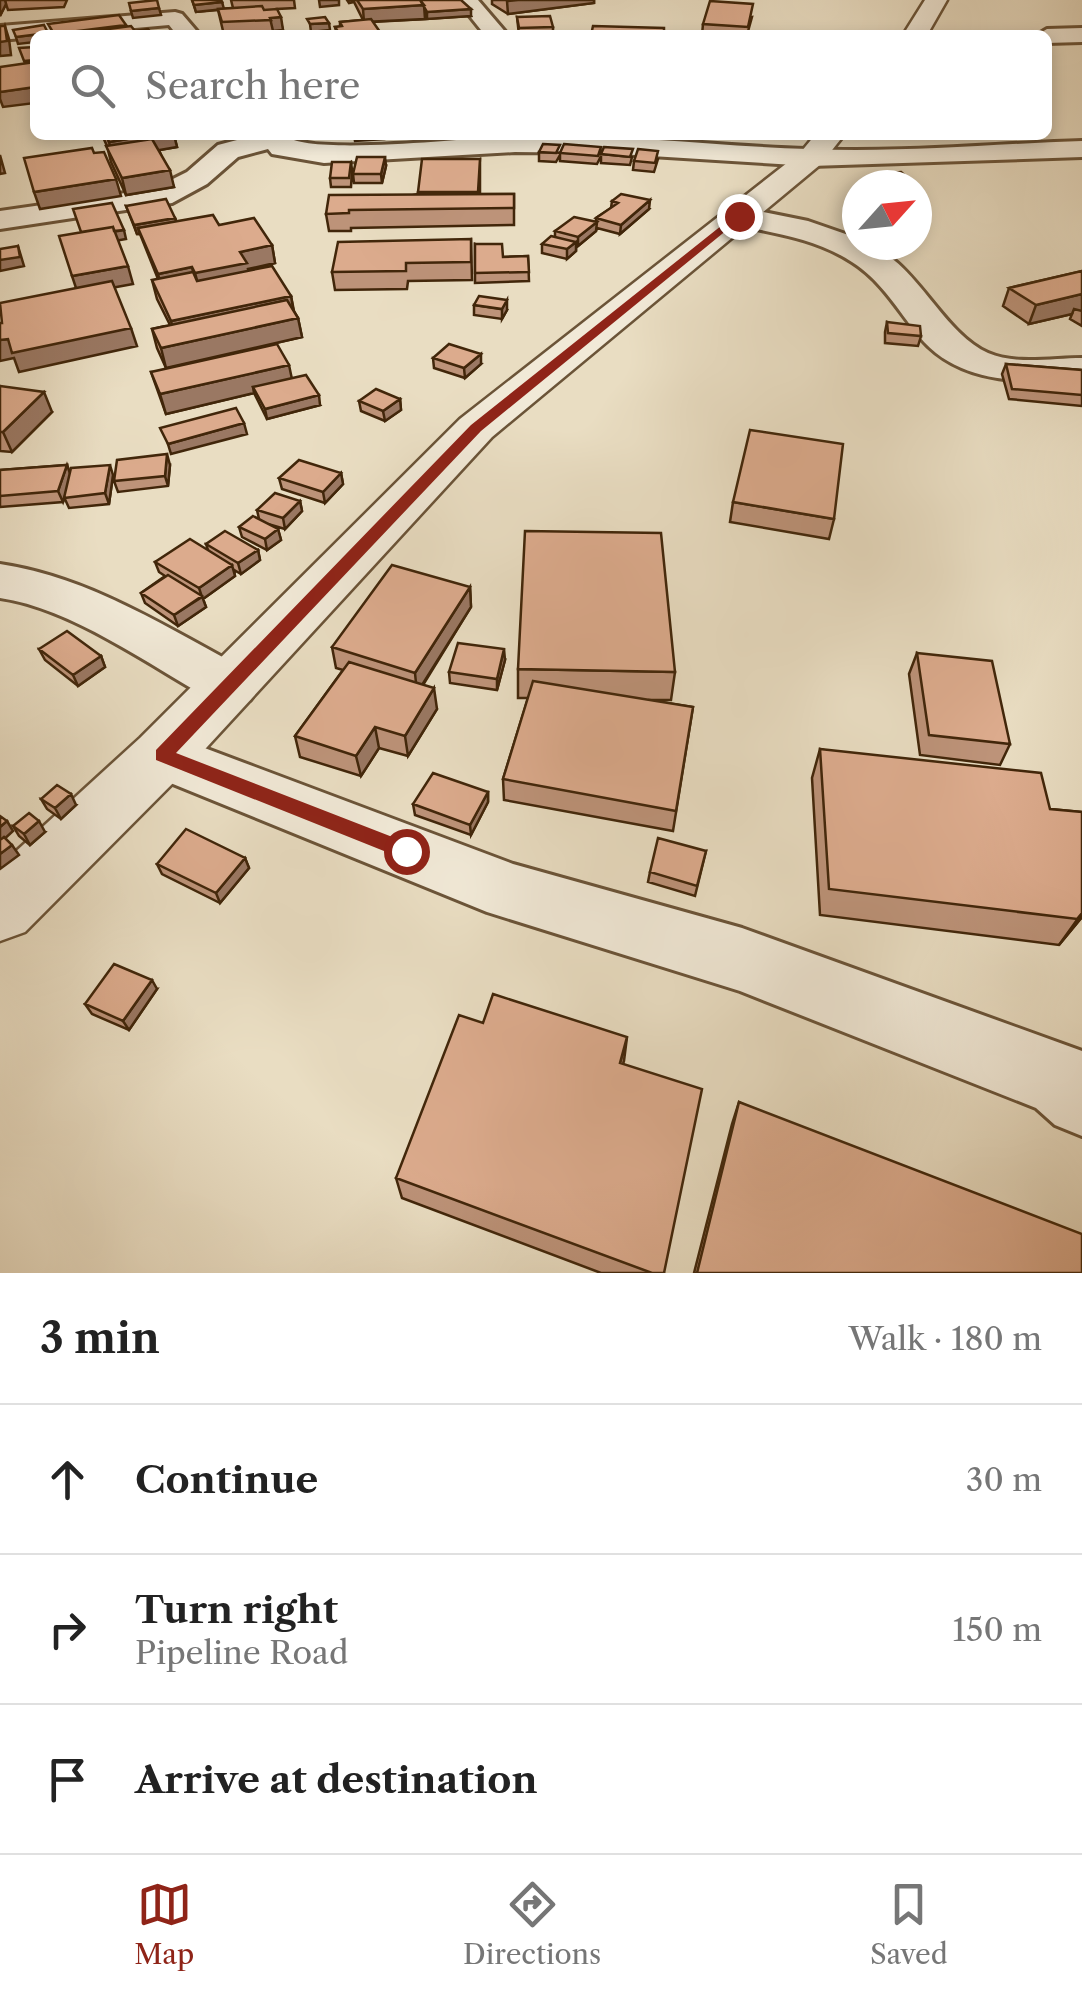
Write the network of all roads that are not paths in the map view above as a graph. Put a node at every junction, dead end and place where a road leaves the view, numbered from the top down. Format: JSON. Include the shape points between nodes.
{"nodes":[{"id":1,"x":467,"y":0,"type":"edge"},
{"id":2,"x":936,"y":0,"type":"edge"},
{"id":3,"x":178,"y":18,"type":"edge"},
{"id":4,"x":492,"y":30,"type":"edge"},
{"id":5,"x":917,"y":30,"type":"edge"},
{"id":6,"x":0,"y":32,"type":"edge"},
{"id":7,"x":1082,"y":35,"type":"edge"},
{"id":8,"x":1052,"y":36,"type":"edge"},
{"id":9,"x":262,"y":140,"type":"edge"},
{"id":10,"x":274,"y":140,"type":"edge"},
{"id":11,"x":515,"y":140,"type":"edge"},
{"id":12,"x":821,"y":146,"type":"edge"},
{"id":13,"x":1082,"y":149,"type":"edge"},
{"id":14,"x":1040,"y":151,"type":"junction"},
{"id":15,"x":1082,"y":166,"type":"edge"},
{"id":16,"x":739,"y":216,"type":"junction"},
{"id":17,"x":0,"y":220,"type":"edge"},
{"id":18,"x":1082,"y":370,"type":"edge"},
{"id":19,"x":0,"y":581,"type":"edge"},
{"id":20,"x":231,"y":686,"type":"junction"},
{"id":21,"x":162,"y":755,"type":"junction"},
{"id":22,"x":0,"y":910,"type":"edge"},
{"id":23,"x":1075,"y":1078,"type":"edge"}],
"edges":[{"from":1,"to":4,"type":"street"},
{"from":2,"to":5,"type":"street"},
{"from":3,"to":6,"type":"street"},
{"from":7,"to":8,"type":"street"},
{"from":9,"to":17,"type":"street","via":[[228,151],[161,197]]},
{"from":10,"to":11,"type":"street","via":[[282,148],[324,155]]},
{"from":11,"to":12,"type":"street"},
{"from":12,"to":14,"type":"street"},
{"from":12,"to":16,"type":"street"},
{"from":13,"to":14,"type":"street"},
{"from":14,"to":15,"type":"street"},
{"from":16,"to":18,"type":"street","via":[[850,245],[885,270],[937,339],[976,362]]},
{"from":16,"to":20,"type":"street","via":[[476,428]]},
{"from":19,"to":20,"type":"street","via":[[62,598]]},
{"from":20,"to":21,"type":"street"},
{"from":21,"to":22,"type":"street"},
{"from":21,"to":23,"type":"street","via":[[510,892],[742,960]]}]}
